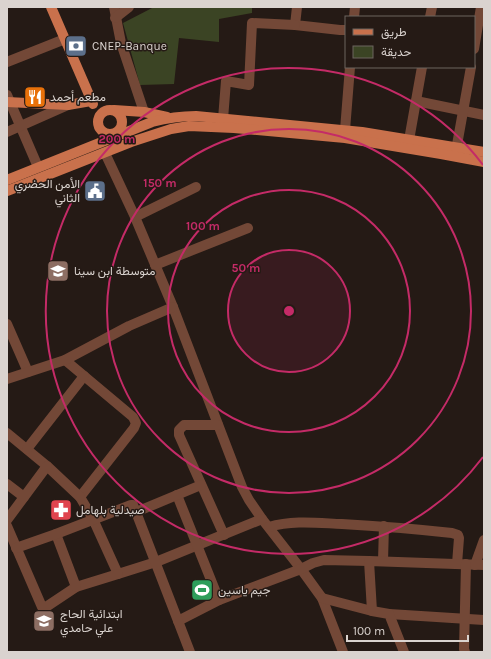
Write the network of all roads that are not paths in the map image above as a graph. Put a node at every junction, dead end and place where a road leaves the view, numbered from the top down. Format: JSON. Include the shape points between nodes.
{"nodes":[{"id":1,"x":51,"y":7,"type":"edge"},
{"id":2,"x":114,"y":7,"type":"edge"},
{"id":3,"x":129,"y":7,"type":"edge"},
{"id":4,"x":296,"y":7,"type":"edge"},
{"id":5,"x":481,"y":7,"type":"edge"},
{"id":6,"x":115,"y":18,"type":"junction"},
{"id":7,"x":295,"y":25,"type":"junction"},
{"id":8,"x":345,"y":30,"type":"edge"},
{"id":9,"x":64,"y":40,"type":"junction"},
{"id":10,"x":475,"y":43,"type":"edge"},
{"id":11,"x":7,"y":62,"type":"edge"},
{"id":12,"x":350,"y":68,"type":"edge"},
{"id":13,"x":422,"y":68,"type":"edge"},
{"id":14,"x":471,"y":68,"type":"edge"},
{"id":15,"x":8,"y":100,"type":"edge"},
{"id":16,"x":416,"y":101,"type":"junction"},
{"id":17,"x":92,"y":102,"type":"junction"},
{"id":18,"x":68,"y":105,"type":"junction"},
{"id":19,"x":110,"y":110,"type":"junction"},
{"id":20,"x":464,"y":111,"type":"junction"},
{"id":21,"x":144,"y":112,"type":"junction"},
{"id":22,"x":484,"y":115,"type":"edge"},
{"id":23,"x":171,"y":118,"type":"junction"},
{"id":24,"x":222,"y":119,"type":"junction"},
{"id":25,"x":21,"y":126,"type":"junction"},
{"id":26,"x":99,"y":127,"type":"junction"},
{"id":27,"x":345,"y":130,"type":"junction"},
{"id":28,"x":7,"y":132,"type":"edge"},
{"id":29,"x":118,"y":133,"type":"junction"},
{"id":30,"x":409,"y":140,"type":"junction"},
{"id":31,"x":102,"y":141,"type":"junction"},
{"id":32,"x":456,"y":152,"type":"junction"},
{"id":33,"x":484,"y":152,"type":"edge"},
{"id":34,"x":108,"y":155,"type":"junction"},
{"id":35,"x":484,"y":162,"type":"edge"},
{"id":36,"x":38,"y":167,"type":"junction"},
{"id":37,"x":7,"y":180,"type":"edge"},
{"id":38,"x":196,"y":187,"type":"dead end"},
{"id":39,"x":7,"y":191,"type":"edge"},
{"id":40,"x":135,"y":217,"type":"junction"},
{"id":41,"x":248,"y":228,"type":"dead end"},
{"id":42,"x":155,"y":264,"type":"junction"},
{"id":43,"x":173,"y":307,"type":"junction"},
{"id":44,"x":7,"y":324,"type":"edge"},
{"id":45,"x":65,"y":360,"type":"junction"},
{"id":46,"x":28,"y":372,"type":"junction"},
{"id":47,"x":84,"y":376,"type":"junction"},
{"id":48,"x":7,"y":379,"type":"edge"},
{"id":49,"x":218,"y":425,"type":"junction"},
{"id":50,"x":7,"y":433,"type":"edge"},
{"id":51,"x":27,"y":449,"type":"junction"},
{"id":52,"x":47,"y":466,"type":"junction"},
{"id":53,"x":7,"y":484,"type":"edge"},
{"id":54,"x":201,"y":485,"type":"junction"},
{"id":55,"x":177,"y":495,"type":"junction"},
{"id":56,"x":24,"y":497,"type":"junction"},
{"id":57,"x":80,"y":498,"type":"junction"},
{"id":58,"x":136,"y":512,"type":"junction"},
{"id":59,"x":7,"y":520,"type":"edge"},
{"id":60,"x":93,"y":520,"type":"junction"},
{"id":61,"x":266,"y":523,"type":"junction"},
{"id":62,"x":7,"y":526,"type":"edge"},
{"id":63,"x":384,"y":526,"type":"junction"},
{"id":64,"x":56,"y":534,"type":"junction"},
{"id":65,"x":224,"y":535,"type":"junction"},
{"id":66,"x":484,"y":540,"type":"edge"},
{"id":67,"x":197,"y":546,"type":"junction"},
{"id":68,"x":16,"y":548,"type":"junction"},
{"id":69,"x":368,"y":561,"type":"junction"},
{"id":70,"x":383,"y":561,"type":"junction"},
{"id":71,"x":156,"y":562,"type":"junction"},
{"id":72,"x":471,"y":565,"type":"edge"},
{"id":73,"x":301,"y":569,"type":"junction"},
{"id":74,"x":118,"y":574,"type":"junction"},
{"id":75,"x":76,"y":587,"type":"junction"},
{"id":76,"x":322,"y":598,"type":"junction"},
{"id":77,"x":219,"y":600,"type":"junction"},
{"id":78,"x":372,"y":610,"type":"junction"},
{"id":79,"x":389,"y":614,"type":"junction"},
{"id":80,"x":464,"y":619,"type":"junction"},
{"id":81,"x":484,"y":620,"type":"edge"},
{"id":82,"x":178,"y":621,"type":"junction"},
{"id":83,"x":190,"y":652,"type":"edge"},
{"id":84,"x":343,"y":652,"type":"edge"},
{"id":85,"x":404,"y":652,"type":"edge"},
{"id":86,"x":465,"y":652,"type":"edge"}],
"edges":[{"from":1,"to":9,"type":"main road"},
{"from":2,"to":6,"type":"street"},
{"from":3,"to":6,"type":"street"},
{"from":4,"to":7,"type":"street"},
{"from":5,"to":10,"type":"street"},
{"from":6,"to":21,"type":"street"},
{"from":7,"to":8,"type":"street"},
{"from":7,"to":24,"type":"street","via":[[252,22],[249,85],[226,81]]},
{"from":9,"to":11,"type":"street"},
{"from":9,"to":17,"type":"main road"},
{"from":12,"to":27,"type":"street"},
{"from":13,"to":16,"type":"street"},
{"from":14,"to":20,"type":"street"},
{"from":15,"to":18,"type":"main road"},
{"from":15,"to":25,"type":"street"},
{"from":16,"to":20,"type":"street"},
{"from":16,"to":30,"type":"street"},
{"from":17,"to":18,"type":"main road"},
{"from":17,"to":19,"type":"main road"},
{"from":17,"to":26,"type":"main road"},
{"from":18,"to":25,"type":"street"},
{"from":19,"to":21,"type":"main road"},
{"from":19,"to":26,"type":"main road","via":[[100,114]]},
{"from":19,"to":29,"type":"main road","via":[[118,113],[122,120]]},
{"from":20,"to":22,"type":"street"},
{"from":20,"to":32,"type":"street"},
{"from":21,"to":23,"type":"main road"},
{"from":23,"to":24,"type":"main road","via":[[196,116]]},
{"from":23,"to":29,"type":"main road"},
{"from":24,"to":27,"type":"main road"},
{"from":25,"to":28,"type":"street"},
{"from":25,"to":36,"type":"street"},
{"from":26,"to":29,"type":"main road","via":[[108,134]]},
{"from":26,"to":31,"type":"main road"},
{"from":27,"to":30,"type":"main road"},
{"from":29,"to":31,"type":"main road"},
{"from":29,"to":34,"type":"main road"},
{"from":30,"to":32,"type":"main road"},
{"from":31,"to":34,"type":"main road"},
{"from":31,"to":36,"type":"main road"},
{"from":32,"to":33,"type":"main road"},
{"from":32,"to":34,"type":"main road","via":[[345,138],[202,126],[171,129],[131,142]]},
{"from":32,"to":35,"type":"main road"},
{"from":34,"to":39,"type":"main road"},
{"from":34,"to":40,"type":"street"},
{"from":36,"to":37,"type":"main road"},
{"from":38,"to":40,"type":"street"},
{"from":40,"to":42,"type":"street"},
{"from":41,"to":42,"type":"street"},
{"from":42,"to":43,"type":"street"},
{"from":43,"to":45,"type":"street","via":[[129,326]]},
{"from":43,"to":49,"type":"street"},
{"from":44,"to":46,"type":"street"},
{"from":45,"to":46,"type":"street"},
{"from":45,"to":47,"type":"street"},
{"from":46,"to":48,"type":"street"},
{"from":47,"to":51,"type":"street"},
{"from":47,"to":57,"type":"street","via":[[133,417],[136,423]]},
{"from":49,"to":54,"type":"street","via":[[184,425],[180,430],[179,435]]},
{"from":49,"to":61,"type":"street","via":[[242,487]]},
{"from":50,"to":51,"type":"street"},
{"from":51,"to":52,"type":"street"},
{"from":52,"to":56,"type":"street"},
{"from":52,"to":57,"type":"street"},
{"from":53,"to":56,"type":"street"},
{"from":54,"to":55,"type":"street"},
{"from":54,"to":65,"type":"street"},
{"from":55,"to":58,"type":"street"},
{"from":55,"to":67,"type":"street"},
{"from":56,"to":59,"type":"street"},
{"from":57,"to":60,"type":"street"},
{"from":58,"to":60,"type":"street","via":[[130,504]]},
{"from":58,"to":71,"type":"street"},
{"from":60,"to":64,"type":"street"},
{"from":60,"to":74,"type":"street"},
{"from":61,"to":63,"type":"street"},
{"from":61,"to":65,"type":"street"},
{"from":61,"to":73,"type":"street"},
{"from":62,"to":68,"type":"street"},
{"from":63,"to":70,"type":"street"},
{"from":63,"to":72,"type":"street","via":[[458,535]]},
{"from":64,"to":68,"type":"street"},
{"from":64,"to":75,"type":"street"},
{"from":65,"to":67,"type":"street"},
{"from":66,"to":72,"type":"street"},
{"from":67,"to":71,"type":"street"},
{"from":67,"to":77,"type":"street"},
{"from":68,"to":75,"type":"street","via":[[42,607]]},
{"from":69,"to":70,"type":"street"},
{"from":69,"to":73,"type":"street","via":[[324,560]]},
{"from":69,"to":78,"type":"street"},
{"from":70,"to":72,"type":"street"},
{"from":71,"to":74,"type":"street"},
{"from":71,"to":82,"type":"street"},
{"from":72,"to":80,"type":"street"},
{"from":73,"to":76,"type":"street"},
{"from":73,"to":77,"type":"street"},
{"from":74,"to":75,"type":"street"},
{"from":76,"to":78,"type":"street"},
{"from":76,"to":84,"type":"street"},
{"from":77,"to":82,"type":"street"},
{"from":78,"to":79,"type":"street"},
{"from":79,"to":80,"type":"street"},
{"from":79,"to":85,"type":"street"},
{"from":80,"to":81,"type":"street"},
{"from":80,"to":86,"type":"street"},
{"from":82,"to":83,"type":"street"}]}
